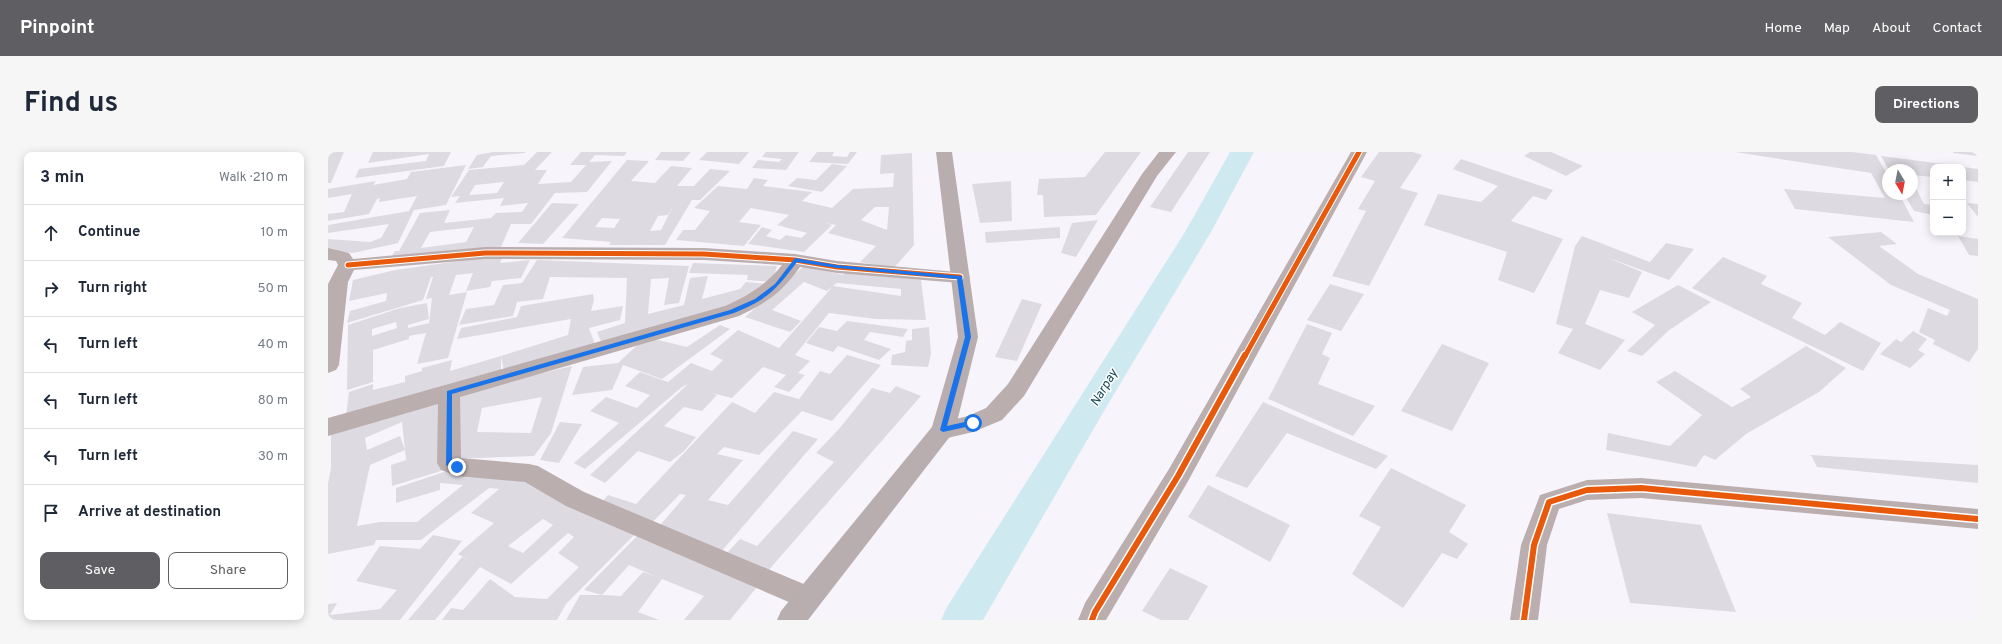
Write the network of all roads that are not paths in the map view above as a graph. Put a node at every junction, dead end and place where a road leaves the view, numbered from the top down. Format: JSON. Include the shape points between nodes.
{"nodes":[{"id":1,"x":944,"y":152,"type":"edge"},
{"id":2,"x":1168,"y":152,"type":"edge"},
{"id":3,"x":1359,"y":152,"type":"edge"},
{"id":4,"x":328,"y":254,"type":"edge"},
{"id":5,"x":795,"y":260,"type":"junction"},
{"id":6,"x":348,"y":265,"type":"junction"},
{"id":7,"x":960,"y":277,"type":"junction"},
{"id":8,"x":328,"y":358,"type":"edge"},
{"id":9,"x":449,"y":393,"type":"junction"},
{"id":10,"x":328,"y":428,"type":"edge"},
{"id":11,"x":943,"y":430,"type":"junction"},
{"id":12,"x":1978,"y":520,"type":"edge"},
{"id":13,"x":808,"y":598,"type":"junction"},
{"id":14,"x":791,"y":620,"type":"edge"},
{"id":15,"x":1092,"y":620,"type":"edge"},
{"id":16,"x":1524,"y":620,"type":"edge"}],
"edges":[{"from":1,"to":7,"type":"street"},
{"from":2,"to":11,"type":"street","via":[[1133,200],[1016,390],[994,414],[973,423]]},
{"from":3,"to":15,"type":"street","via":[[1178,476]]},
{"from":4,"to":6,"type":"street","via":[[342,257]]},
{"from":5,"to":6,"type":"street","via":[[704,254],[485,253]]},
{"from":5,"to":7,"type":"street"},
{"from":5,"to":9,"type":"street","via":[[777,285],[757,301],[732,311]]},
{"from":6,"to":8,"type":"street","via":[[338,282]]},
{"from":7,"to":11,"type":"street","via":[[968,337]]},
{"from":9,"to":10,"type":"street"},
{"from":9,"to":13,"type":"street","via":[[449,463],[457,467],[530,473],[582,503]]},
{"from":11,"to":13,"type":"street"},
{"from":12,"to":16,"type":"street","via":[[1641,488],[1587,490],[1549,502],[1534,545]]},
{"from":13,"to":14,"type":"street"}]}
